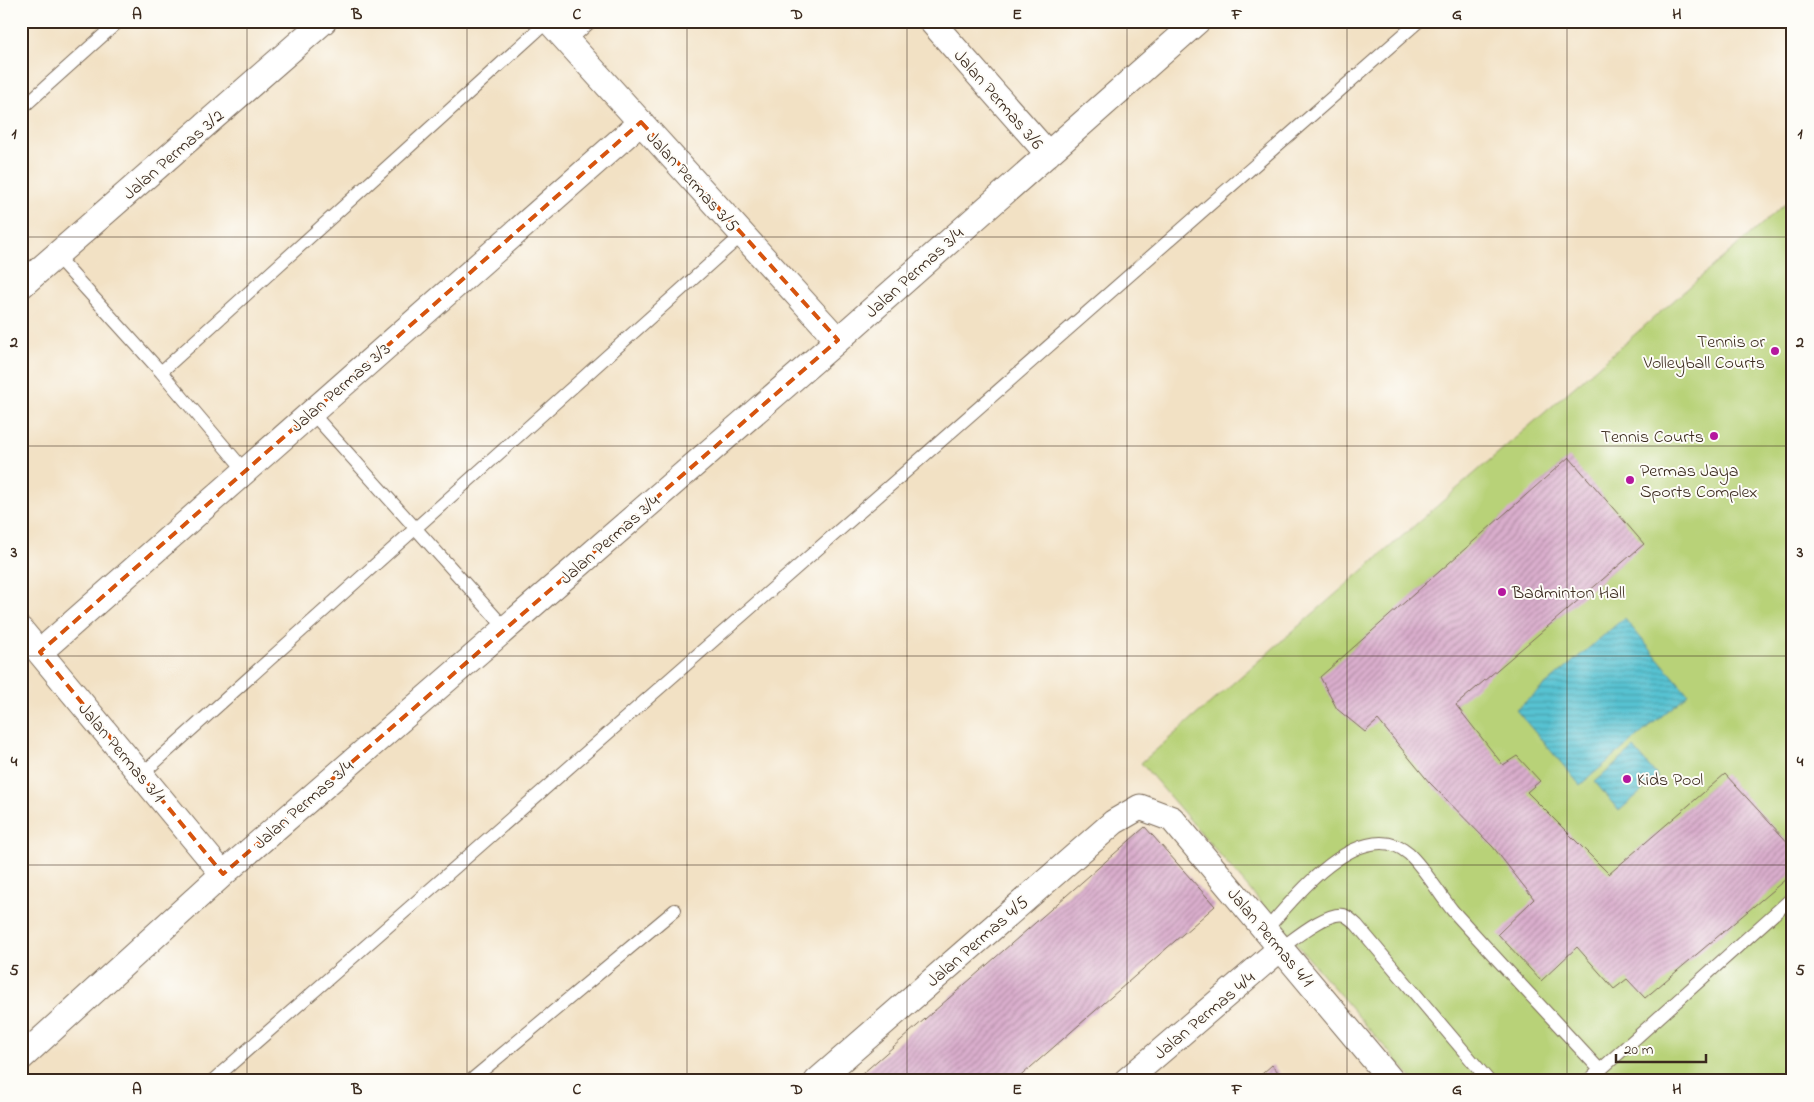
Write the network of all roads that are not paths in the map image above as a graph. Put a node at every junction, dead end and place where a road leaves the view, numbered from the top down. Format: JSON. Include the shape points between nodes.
{"nodes":[{"id":1,"x":119,"y":21,"type":"edge"},
{"id":2,"x":324,"y":21,"type":"edge"},
{"id":3,"x":548,"y":21,"type":"edge"},
{"id":4,"x":591,"y":21,"type":"edge"},
{"id":5,"x":931,"y":21,"type":"edge"},
{"id":6,"x":1198,"y":21,"type":"edge"},
{"id":7,"x":1419,"y":21,"type":"edge"},
{"id":8,"x":568,"y":42,"type":"junction"},
{"id":9,"x":21,"y":109,"type":"edge"},
{"id":10,"x":641,"y":122,"type":"junction"},
{"id":11,"x":1048,"y":154,"type":"junction"},
{"id":12,"x":742,"y":235,"type":"junction"},
{"id":13,"x":56,"y":256,"type":"junction"},
{"id":14,"x":21,"y":286,"type":"edge"},
{"id":15,"x":838,"y":340,"type":"junction"},
{"id":16,"x":161,"y":372,"type":"junction"},
{"id":17,"x":311,"y":412,"type":"junction"},
{"id":18,"x":245,"y":471,"type":"junction"},
{"id":19,"x":416,"y":529,"type":"junction"},
{"id":20,"x":506,"y":629,"type":"junction"},
{"id":21,"x":21,"y":630,"type":"edge"},
{"id":22,"x":40,"y":652,"type":"junction"},
{"id":23,"x":141,"y":775,"type":"junction"},
{"id":24,"x":1140,"y":807,"type":"joint"},
{"id":25,"x":224,"y":874,"type":"junction"},
{"id":26,"x":1793,"y":897,"type":"edge"},
{"id":27,"x":675,"y":910,"type":"dead end"},
{"id":28,"x":1266,"y":930,"type":"junction"},
{"id":29,"x":1281,"y":948,"type":"junction"},
{"id":30,"x":21,"y":1058,"type":"edge"},
{"id":31,"x":1600,"y":1070,"type":"junction"},
{"id":32,"x":212,"y":1081,"type":"edge"},
{"id":33,"x":470,"y":1081,"type":"edge"},
{"id":34,"x":817,"y":1081,"type":"edge"},
{"id":35,"x":1126,"y":1081,"type":"edge"},
{"id":36,"x":1392,"y":1081,"type":"edge"},
{"id":37,"x":1488,"y":1081,"type":"edge"},
{"id":38,"x":1588,"y":1081,"type":"edge"}],
"edges":[{"from":1,"to":9,"type":"lane"},
{"from":2,"to":13,"type":"street","name":"Jalan Permas 3/2"},
{"from":3,"to":8,"type":"street","name":"Jalan Permas 3/5"},
{"from":3,"to":16,"type":"lane"},
{"from":4,"to":8,"type":"lane"},
{"from":5,"to":11,"type":"street","name":"Jalan Permas 3/6"},
{"from":6,"to":11,"type":"street","name":"Jalan Permas 3/4"},
{"from":7,"to":32,"type":"lane"},
{"from":8,"to":10,"type":"street","name":"Jalan Permas 3/5"},
{"from":10,"to":12,"type":"street","name":"Jalan Permas 3/5"},
{"from":10,"to":17,"type":"street","name":"Jalan Permas 3/3"},
{"from":11,"to":15,"type":"street","name":"Jalan Permas 3/4"},
{"from":12,"to":15,"type":"street","name":"Jalan Permas 3/5"},
{"from":12,"to":19,"type":"lane"},
{"from":13,"to":14,"type":"street","name":"Jalan Permas 3/2"},
{"from":13,"to":16,"type":"lane"},
{"from":15,"to":20,"type":"street","name":"Jalan Permas 3/4"},
{"from":16,"to":18,"type":"lane"},
{"from":17,"to":18,"type":"street","name":"Jalan Permas 3/3"},
{"from":17,"to":19,"type":"lane"},
{"from":18,"to":22,"type":"street","name":"Jalan Permas 3/3"},
{"from":19,"to":20,"type":"lane"},
{"from":19,"to":23,"type":"lane"},
{"from":20,"to":25,"type":"street","name":"Jalan Permas 3/4"},
{"from":21,"to":22,"type":"street","name":"Jalan Permas 3/1"},
{"from":22,"to":23,"type":"street","name":"Jalan Permas 3/1"},
{"from":23,"to":25,"type":"street","name":"Jalan Permas 3/1"},
{"from":24,"to":28,"type":"street","name":"Jalan Permas 4/1","via":[[1172,819]]},
{"from":24,"to":34,"type":"street","name":"Jalan Permas 4/5","via":[[1114,822]]},
{"from":25,"to":30,"type":"street","name":"Jalan Permas 3/4"},
{"from":26,"to":31,"type":"lane"},
{"from":27,"to":33,"type":"lane"},
{"from":28,"to":29,"type":"street","name":"Jalan Permas 4/1"},
{"from":28,"to":31,"type":"lane","via":[[1331,864],[1364,846],[1394,844],[1409,855],[1451,908]]},
{"from":29,"to":35,"type":"street","name":"Jalan Permas 4/4"},
{"from":29,"to":36,"type":"street","name":"Jalan Permas 4/1"},
{"from":29,"to":37,"type":"lane","via":[[1327,918],[1346,916],[1357,924]]},
{"from":31,"to":38,"type":"lane"}]}
